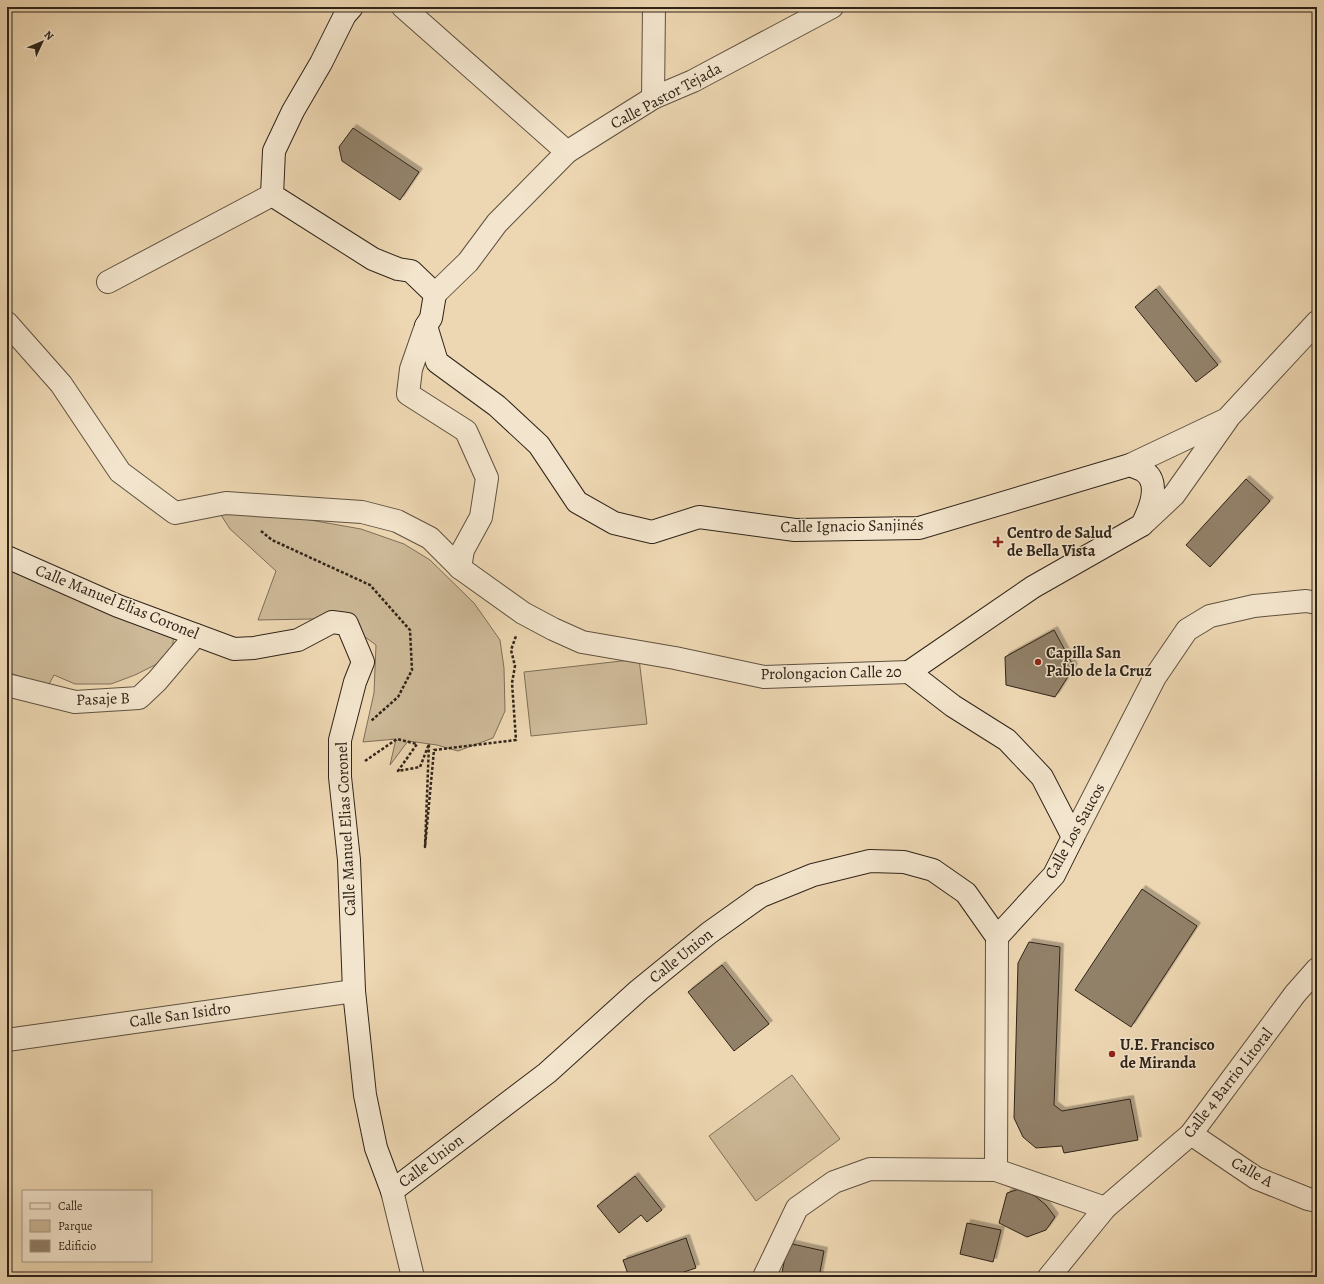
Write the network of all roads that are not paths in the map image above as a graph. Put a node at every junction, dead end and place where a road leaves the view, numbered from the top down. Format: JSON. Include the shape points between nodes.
{"nodes":[{"id":1,"x":352,"y":7,"type":"edge"},
{"id":2,"x":403,"y":7,"type":"edge"},
{"id":3,"x":654,"y":7,"type":"edge"},
{"id":4,"x":832,"y":7,"type":"edge"},
{"id":5,"x":653,"y":98,"type":"junction"},
{"id":6,"x":567,"y":152,"type":"junction"},
{"id":7,"x":272,"y":195,"type":"junction"},
{"id":8,"x":108,"y":282,"type":"dead end"},
{"id":9,"x":435,"y":294,"type":"junction"},
{"id":10,"x":1317,"y":322,"type":"edge"},
{"id":11,"x":7,"y":323,"type":"edge"},
{"id":12,"x":426,"y":326,"type":"junction"},
{"id":13,"x":1227,"y":419,"type":"junction"},
{"id":14,"x":1130,"y":465,"type":"junction"},
{"id":15,"x":1142,"y":525,"type":"junction"},
{"id":16,"x":7,"y":557,"type":"edge"},
{"id":17,"x":460,"y":568,"type":"junction"},
{"id":18,"x":1317,"y":603,"type":"edge"},
{"id":19,"x":196,"y":635,"type":"junction"},
{"id":20,"x":909,"y":672,"type":"junction"},
{"id":21,"x":7,"y":685,"type":"edge"},
{"id":22,"x":1073,"y":838,"type":"junction"},
{"id":23,"x":997,"y":937,"type":"junction"},
{"id":24,"x":1317,"y":969,"type":"edge"},
{"id":25,"x":354,"y":991,"type":"junction"},
{"id":26,"x":7,"y":1040,"type":"edge"},
{"id":27,"x":1191,"y":1134,"type":"junction"},
{"id":28,"x":996,"y":1170,"type":"junction"},
{"id":29,"x":392,"y":1191,"type":"junction"},
{"id":30,"x":1317,"y":1201,"type":"edge"},
{"id":31,"x":1106,"y":1208,"type":"junction"},
{"id":32,"x":413,"y":1277,"type":"edge"},
{"id":33,"x":764,"y":1277,"type":"edge"},
{"id":34,"x":1049,"y":1277,"type":"edge"}],
"edges":[{"from":1,"to":7,"type":"street","via":[[345,15],[322,63],[293,111],[274,151]]},
{"from":2,"to":6,"type":"street"},
{"from":3,"to":5,"type":"street"},
{"from":4,"to":5,"type":"street","name":"Calle Pastor Tejada","via":[[694,81]]},
{"from":5,"to":6,"type":"street","name":"Calle Pastor Tejada"},
{"from":6,"to":9,"type":"street","name":"Calle Pastor Tejada","via":[[497,223],[468,262]]},
{"from":7,"to":8,"type":"street"},
{"from":7,"to":9,"type":"street","via":[[373,259],[398,269],[411,271]]},
{"from":9,"to":12,"type":"street","via":[[431,318]]},
{"from":10,"to":13,"type":"street","name":"Calle Ignacio Sanjinés"},
{"from":11,"to":17,"type":"street","name":"Prolongacion Calle 20","via":[[61,384],[120,472],[176,513],[226,503],[362,512],[397,521],[430,538]]},
{"from":12,"to":14,"type":"street","name":"Calle Ignacio Sanjinés","via":[[437,362],[497,406],[539,445],[577,502],[614,523],[652,532],[699,517],[795,530],[919,528]]},
{"from":12,"to":17,"type":"street","via":[[411,369],[408,394],[466,431],[487,478],[481,517],[463,550]]},
{"from":13,"to":14,"type":"street","name":"Calle Ignacio Sanjinés"},
{"from":13,"to":15,"type":"street","name":"Prolongacion Calle 20","via":[[1174,495]]},
{"from":14,"to":15,"type":"street","via":[[1143,470],[1151,480],[1153,492],[1150,510]]},
{"from":15,"to":20,"type":"street","name":"Prolongacion Calle 20","via":[[1033,587]]},
{"from":16,"to":19,"type":"street","name":"Calle Manuel Elias Coronel","via":[[118,606]]},
{"from":17,"to":20,"type":"street","name":"Prolongacion Calle 20","via":[[523,613],[582,642],[764,677]]},
{"from":18,"to":22,"type":"street","name":"Calle Los Saucos","via":[[1306,601],[1254,606],[1210,616],[1187,630],[1155,678]]},
{"from":19,"to":21,"type":"street","name":"Pasaje B","via":[[157,682],[139,698],[75,702]]},
{"from":19,"to":25,"type":"street","name":"Calle Manuel Elias Coronel","via":[[234,649],[254,648],[298,640],[332,622],[347,624],[363,662],[355,682],[340,740],[340,777],[349,860]]},
{"from":20,"to":22,"type":"street","via":[[952,706],[1007,740],[1042,777]]},
{"from":22,"to":23,"type":"street","name":"Calle Los Saucos","via":[[1054,875]]},
{"from":23,"to":28,"type":"street"},
{"from":23,"to":29,"type":"street","name":"Calle Union","via":[[966,892],[933,870],[904,862],[870,861],[813,875],[761,896],[709,932],[645,985],[547,1073]]},
{"from":24,"to":27,"type":"street","name":"Calle 4 Barrio Litoral","via":[[1295,994]]},
{"from":25,"to":26,"type":"street","name":"Calle San Isidro"},
{"from":25,"to":29,"type":"street","name":"Calle Manuel Elias Coronel","via":[[365,1095],[376,1148]]},
{"from":27,"to":30,"type":"street","name":"Calle A","via":[[1256,1178]]},
{"from":27,"to":31,"type":"street","name":"Calle 4 Barrio Litoral"},
{"from":28,"to":31,"type":"street"},
{"from":28,"to":33,"type":"street","via":[[870,1169],[834,1182],[797,1208]]},
{"from":29,"to":32,"type":"street","name":"Calle Manuel Elias Coronel"},
{"from":31,"to":34,"type":"street","name":"Calle 4 Barrio Litoral"}]}
